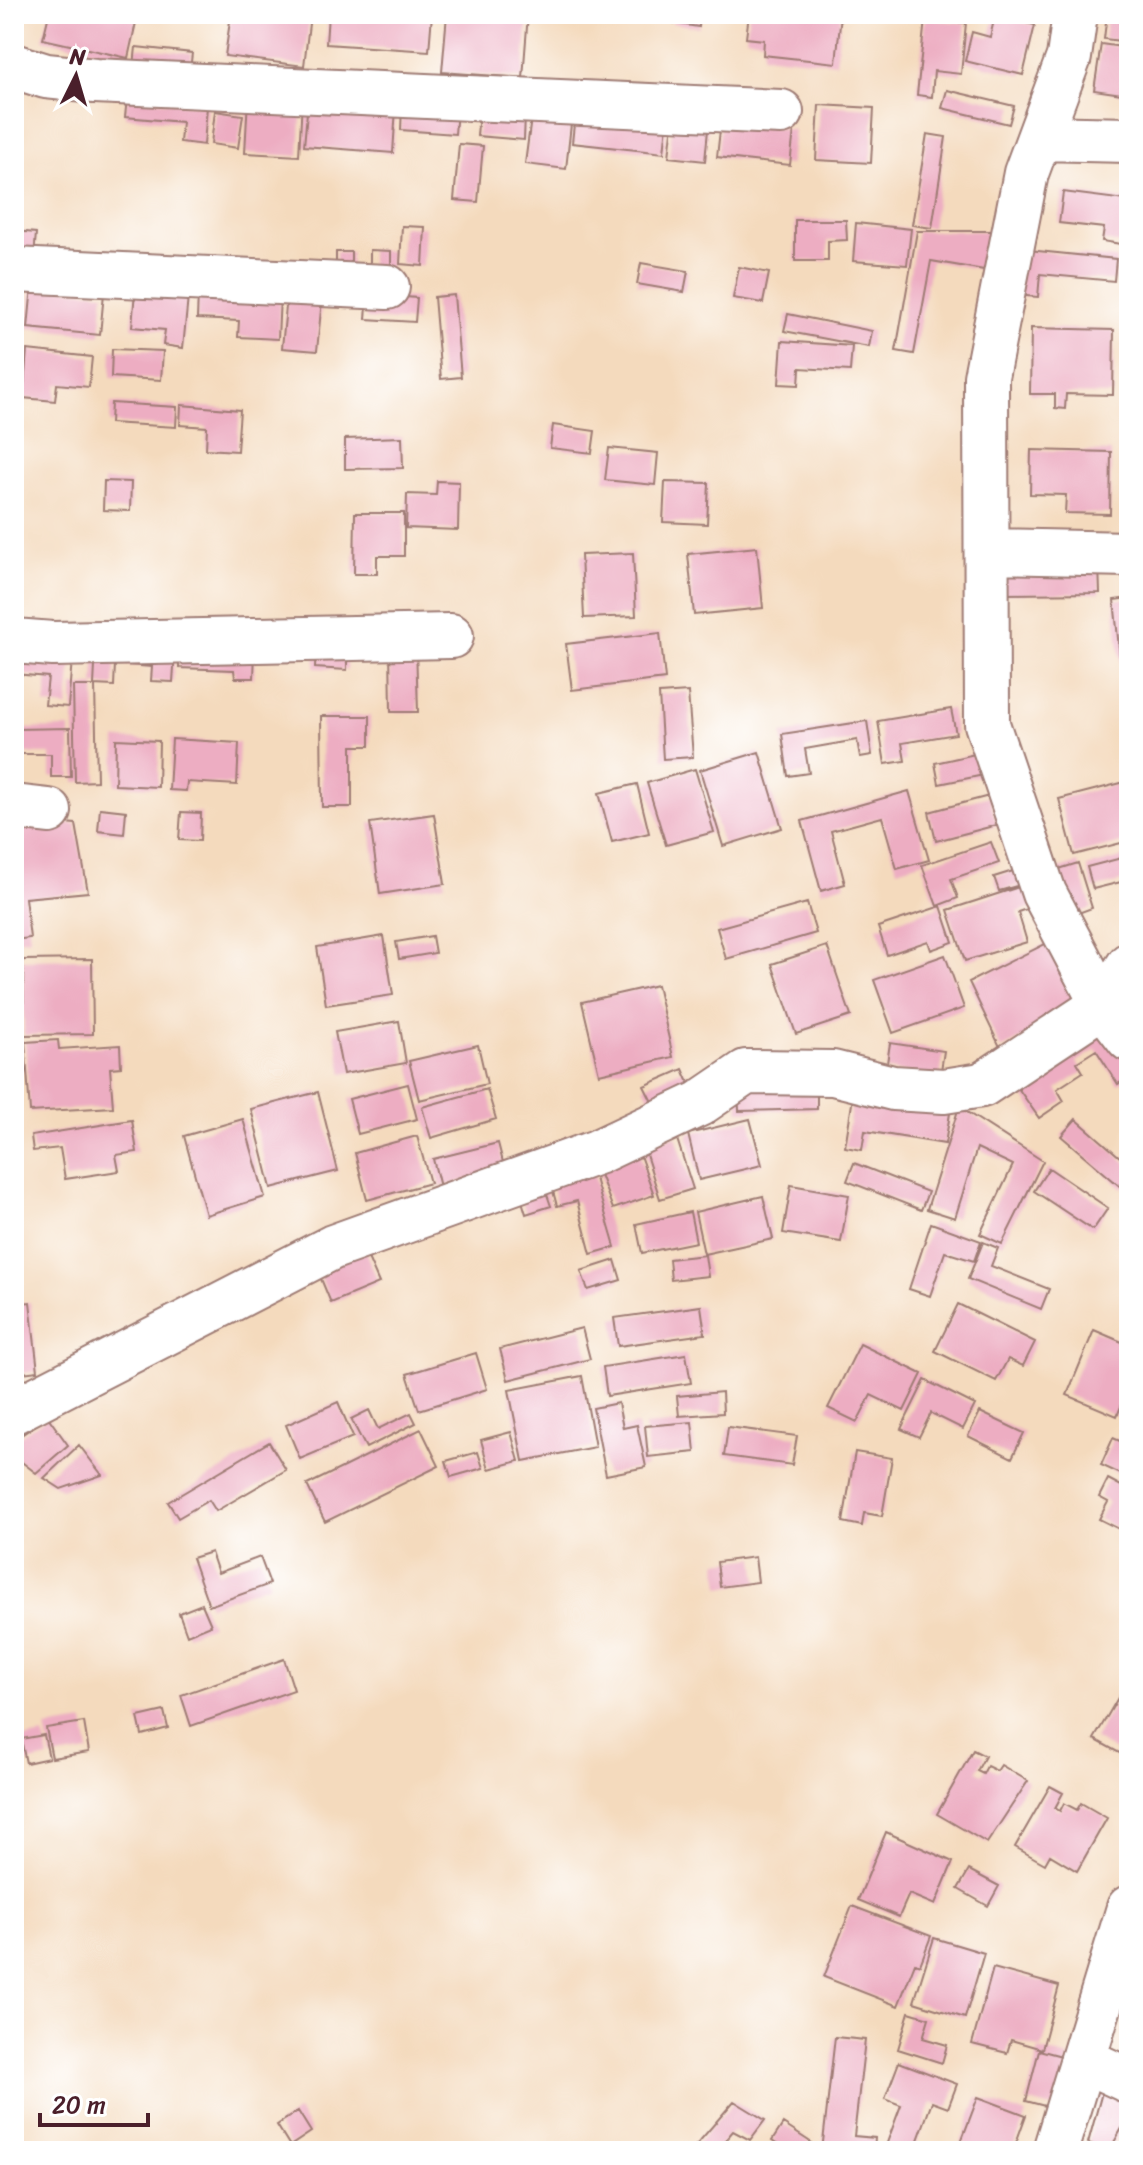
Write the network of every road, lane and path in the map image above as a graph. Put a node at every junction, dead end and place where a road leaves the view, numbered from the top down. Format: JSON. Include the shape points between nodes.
{"nodes":[{"id":1,"x":1075,"y":14,"type":"edge"},
{"id":2,"x":14,"y":66,"type":"edge"},
{"id":3,"x":781,"y":112,"type":"dead end"},
{"id":4,"x":1039,"y":138,"type":"junction"},
{"id":5,"x":1129,"y":140,"type":"edge"},
{"id":6,"x":14,"y":270,"type":"edge"},
{"id":7,"x":387,"y":287,"type":"dead end"},
{"id":8,"x":990,"y":551,"type":"junction"},
{"id":9,"x":1129,"y":554,"type":"edge"},
{"id":10,"x":451,"y":636,"type":"dead end"},
{"id":11,"x":14,"y":641,"type":"edge"},
{"id":12,"x":1129,"y":965,"type":"edge"},
{"id":13,"x":1103,"y":1005,"type":"junction"},
{"id":14,"x":1129,"y":1039,"type":"edge"},
{"id":15,"x":14,"y":1411,"type":"edge"},
{"id":16,"x":1129,"y":1908,"type":"edge"},
{"id":17,"x":1084,"y":2060,"type":"junction"},
{"id":18,"x":1129,"y":2081,"type":"edge"},
{"id":19,"x":1055,"y":2151,"type":"edge"}],
"edges":[{"from":1,"to":4,"type":"street","via":[[1069,57]]},
{"from":2,"to":3,"type":"street","via":[[46,76],[95,81]]},
{"from":4,"to":5,"type":"street"},
{"from":4,"to":8,"type":"street","via":[[1026,173],[986,377]]},
{"from":6,"to":7,"type":"street"},
{"from":8,"to":9,"type":"street"},
{"from":8,"to":13,"type":"street","via":[[987,724],[1044,893]]},
{"from":10,"to":11,"type":"street"},
{"from":12,"to":13,"type":"street"},
{"from":13,"to":14,"type":"street"},
{"from":13,"to":15,"type":"street","via":[[982,1085],[944,1091],[893,1088],[833,1073],[746,1072],[699,1104],[597,1152],[333,1247]]},
{"from":16,"to":17,"type":"street"},
{"from":17,"to":18,"type":"street"},
{"from":17,"to":19,"type":"street"}]}
